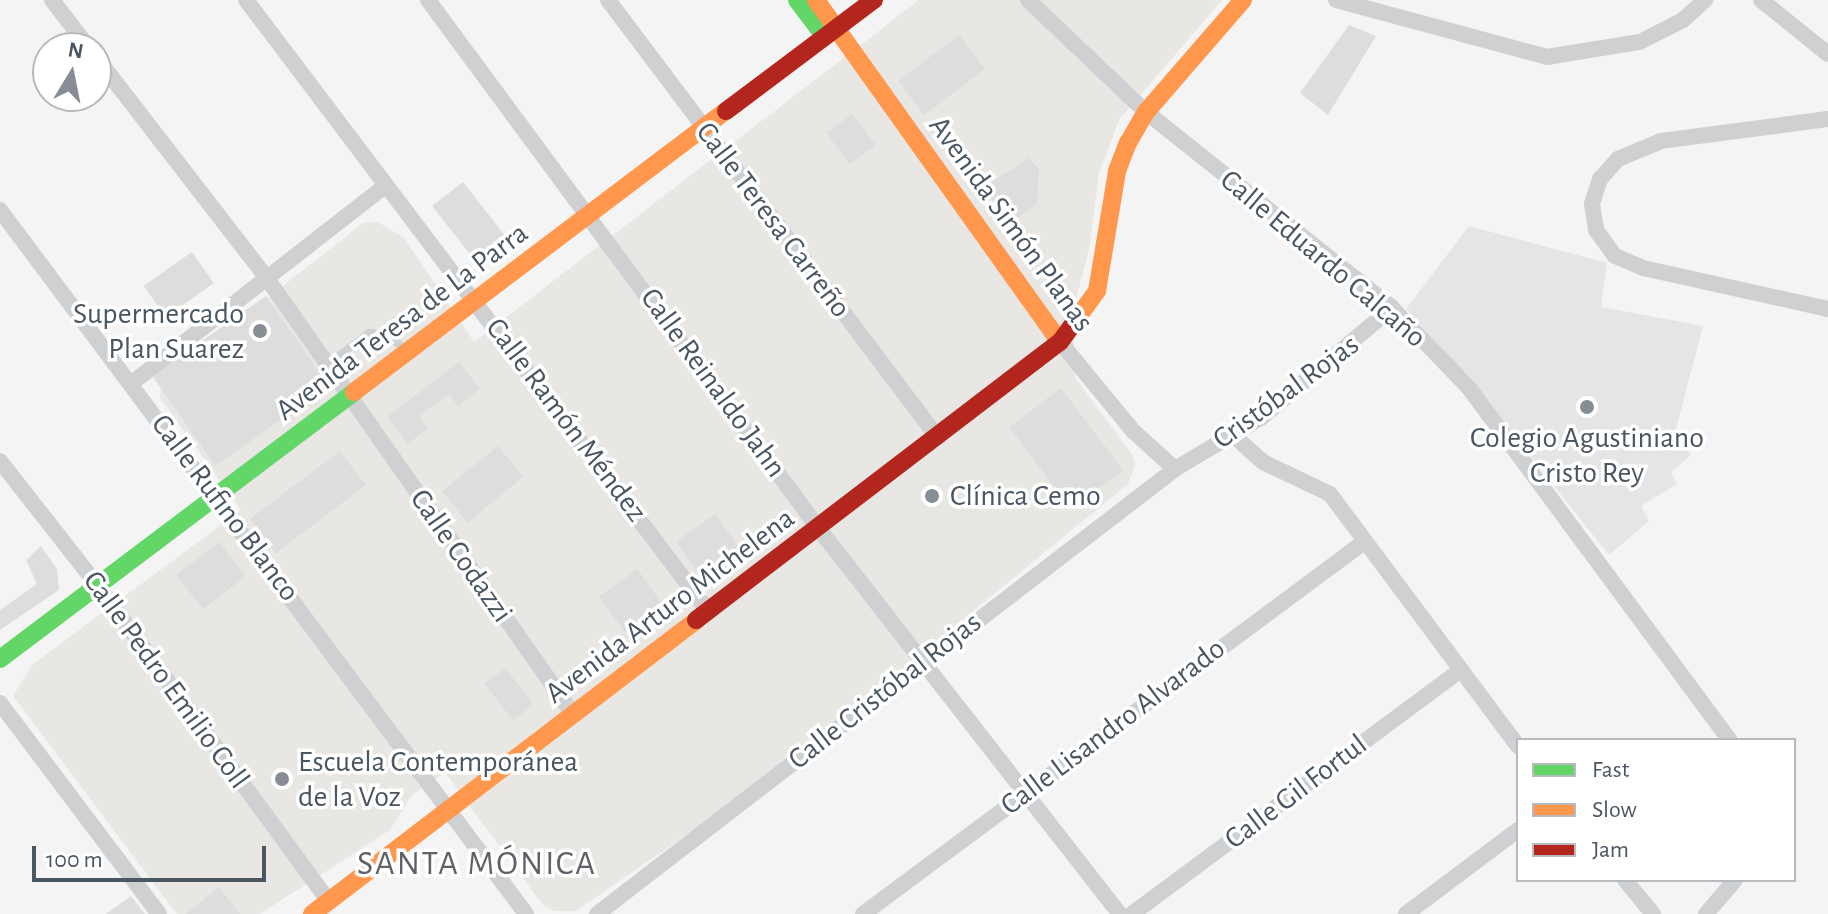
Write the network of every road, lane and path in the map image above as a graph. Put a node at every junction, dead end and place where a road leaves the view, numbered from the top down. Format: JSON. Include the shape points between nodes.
{"nodes":[{"id":1,"x":52,"y":0,"type":"edge"},
{"id":2,"x":246,"y":0,"type":"edge"},
{"id":3,"x":428,"y":0,"type":"edge"},
{"id":4,"x":608,"y":0,"type":"edge"},
{"id":5,"x":797,"y":0,"type":"edge"},
{"id":6,"x":816,"y":0,"type":"edge"},
{"id":7,"x":874,"y":0,"type":"edge"},
{"id":8,"x":1028,"y":0,"type":"edge"},
{"id":9,"x":1243,"y":0,"type":"edge"},
{"id":10,"x":1336,"y":0,"type":"edge"},
{"id":11,"x":1705,"y":0,"type":"edge"},
{"id":12,"x":1761,"y":0,"type":"edge"},
{"id":13,"x":830,"y":31,"type":"junction"},
{"id":14,"x":77,"y":32,"type":"edge"},
{"id":15,"x":1828,"y":54,"type":"edge"},
{"id":16,"x":112,"y":78,"type":"edge"},
{"id":17,"x":1146,"y":112,"type":"junction"},
{"id":18,"x":1828,"y":119,"type":"edge"},
{"id":19,"x":704,"y":129,"type":"junction"},
{"id":20,"x":384,"y":187,"type":"junction"},
{"id":21,"x":0,"y":210,"type":"edge"},
{"id":22,"x":590,"y":214,"type":"junction"},
{"id":23,"x":266,"y":277,"type":"junction"},
{"id":24,"x":477,"y":300,"type":"junction"},
{"id":25,"x":1392,"y":308,"type":"junction"},
{"id":26,"x":1828,"y":309,"type":"edge"},
{"id":27,"x":1060,"y":342,"type":"junction"},
{"id":28,"x":409,"y":352,"type":"junction"},
{"id":29,"x":327,"y":365,"type":"junction"},
{"id":30,"x":132,"y":383,"type":"junction"},
{"id":31,"x":349,"y":398,"type":"junction"},
{"id":32,"x":1233,"y":435,"type":"junction"},
{"id":33,"x":938,"y":438,"type":"junction"},
{"id":34,"x":0,"y":461,"type":"edge"},
{"id":35,"x":1175,"y":469,"type":"junction"},
{"id":36,"x":217,"y":498,"type":"junction"},
{"id":37,"x":819,"y":529,"type":"junction"},
{"id":38,"x":1364,"y":542,"type":"junction"},
{"id":39,"x":98,"y":586,"type":"junction"},
{"id":40,"x":709,"y":612,"type":"junction"},
{"id":41,"x":0,"y":659,"type":"edge"},
{"id":42,"x":925,"y":661,"type":"junction"},
{"id":43,"x":1461,"y":670,"type":"junction"},
{"id":44,"x":0,"y":703,"type":"edge"},
{"id":45,"x":573,"y":714,"type":"junction"},
{"id":46,"x":1728,"y":738,"type":"edge"},
{"id":47,"x":1516,"y":743,"type":"edge"},
{"id":48,"x":1024,"y":793,"type":"junction"},
{"id":49,"x":447,"y":809,"type":"junction"},
{"id":50,"x":1516,"y":832,"type":"edge"},
{"id":51,"x":1627,"y":882,"type":"edge"},
{"id":52,"x":1733,"y":882,"type":"edge"},
{"id":53,"x":329,"y":902,"type":"junction"},
{"id":54,"x":1417,"y":911,"type":"edge"},
{"id":55,"x":159,"y":914,"type":"edge"},
{"id":56,"x":312,"y":914,"type":"edge"},
{"id":57,"x":526,"y":914,"type":"edge"},
{"id":58,"x":597,"y":914,"type":"edge"},
{"id":59,"x":863,"y":914,"type":"edge"},
{"id":60,"x":1120,"y":914,"type":"edge"},
{"id":61,"x":1132,"y":914,"type":"edge"},
{"id":62,"x":1653,"y":914,"type":"edge"},
{"id":63,"x":1706,"y":914,"type":"edge"}],
"edges":[{"from":1,"to":14,"type":"street"},
{"from":2,"to":20,"type":"street","name":"Calle Ramón Méndez"},
{"from":3,"to":22,"type":"street","name":"Calle Reinaldo Jahn"},
{"from":4,"to":19,"type":"street","name":"Calle Teresa Carreño"},
{"from":5,"to":13,"type":"street","name":"Avenida Simón Planas"},
{"from":6,"to":13,"type":"street","name":"Avenida Simón Planas"},
{"from":7,"to":13,"type":"street","name":"Avenida Teresa de La Parra"},
{"from":8,"to":17,"type":"street","name":"Calle Eduardo Calcaño"},
{"from":9,"to":17,"type":"street","name":"Avenida Arturo Michelena"},
{"from":10,"to":11,"type":"street","via":[[1547,57],[1640,42],[1683,20]]},
{"from":12,"to":15,"type":"street"},
{"from":13,"to":19,"type":"street","name":"Avenida Teresa de La Parra"},
{"from":13,"to":27,"type":"street","name":"Avenida Simón Planas"},
{"from":16,"to":23,"type":"street"},
{"from":17,"to":25,"type":"street","name":"Calle Eduardo Calcaño"},
{"from":17,"to":27,"type":"street","name":"Avenida Arturo Michelena","via":[[1117,171],[1097,291]]},
{"from":18,"to":26,"type":"street","via":[[1661,141],[1618,159],[1600,179],[1592,204],[1596,230],[1615,256],[1643,268]]},
{"from":19,"to":22,"type":"street","name":"Avenida Teresa de La Parra"},
{"from":19,"to":33,"type":"street","name":"Calle Teresa Carreño"},
{"from":20,"to":23,"type":"street"},
{"from":20,"to":24,"type":"street","name":"Calle Ramón Méndez"},
{"from":21,"to":30,"type":"street","name":"Calle Rufino Blanco"},
{"from":22,"to":24,"type":"street","name":"Avenida Teresa de La Parra"},
{"from":22,"to":37,"type":"street","name":"Calle Reinaldo Jahn"},
{"from":23,"to":29,"type":"street","name":"Calle Codazzi"},
{"from":23,"to":30,"type":"street"},
{"from":24,"to":28,"type":"street","name":"Avenida Teresa de La Parra"},
{"from":24,"to":40,"type":"street","name":"Calle Ramón Méndez"},
{"from":25,"to":32,"type":"street","name":"Cristóbal Rojas","via":[[1262,417]]},
{"from":25,"to":46,"type":"street","name":"Calle Eduardo Calcaño","via":[[1469,388]]},
{"from":27,"to":33,"type":"street","name":"Avenida Arturo Michelena"},
{"from":27,"to":35,"type":"street","name":"Avenida Simón Planas","via":[[1133,431]]},
{"from":28,"to":29,"type":"lane","via":[[385,334],[369,333]]},
{"from":28,"to":31,"type":"street","name":"Avenida Teresa de La Parra"},
{"from":29,"to":31,"type":"street","name":"Calle Codazzi"},
{"from":30,"to":36,"type":"street","name":"Calle Rufino Blanco"},
{"from":31,"to":36,"type":"street","name":"Avenida Teresa de La Parra"},
{"from":31,"to":45,"type":"street","name":"Calle Codazzi"},
{"from":32,"to":35,"type":"street","name":"Cristóbal Rojas"},
{"from":32,"to":38,"type":"street","via":[[1263,462],[1330,494]]},
{"from":33,"to":37,"type":"street","name":"Avenida Arturo Michelena"},
{"from":34,"to":39,"type":"street","name":"Calle Pedro Emilio Coll"},
{"from":35,"to":42,"type":"street","name":"Calle Cristóbal Rojas"},
{"from":36,"to":39,"type":"street","name":"Avenida Teresa de La Parra"},
{"from":36,"to":49,"type":"street","name":"Calle Rufino Blanco"},
{"from":37,"to":40,"type":"street","name":"Avenida Arturo Michelena"},
{"from":37,"to":42,"type":"street","name":"Calle Reinaldo Jahn"},
{"from":38,"to":43,"type":"street"},
{"from":38,"to":48,"type":"street","name":"Calle Lisandro Alvarado"},
{"from":39,"to":41,"type":"street","name":"Avenida Teresa de La Parra"},
{"from":39,"to":53,"type":"street","name":"Calle Pedro Emilio Coll"},
{"from":40,"to":45,"type":"street","name":"Avenida Arturo Michelena"},
{"from":42,"to":48,"type":"street","name":"Calle Reinaldo Jahn"},
{"from":42,"to":58,"type":"street","name":"Calle Cristóbal Rojas"},
{"from":43,"to":47,"type":"street"},
{"from":43,"to":61,"type":"street","name":"Calle Gil Fortul"},
{"from":44,"to":55,"type":"street"},
{"from":45,"to":49,"type":"street","name":"Avenida Arturo Michelena"},
{"from":48,"to":59,"type":"street","name":"Calle Lisandro Alvarado"},
{"from":48,"to":60,"type":"street","name":"Calle Reinaldo Jahn"},
{"from":49,"to":53,"type":"street","name":"Avenida Arturo Michelena"},
{"from":49,"to":57,"type":"street","name":"Calle Rufino Blanco"},
{"from":50,"to":54,"type":"street"},
{"from":51,"to":62,"type":"street"},
{"from":52,"to":63,"type":"street"},
{"from":53,"to":56,"type":"street","name":"Avenida Arturo Michelena"}]}
